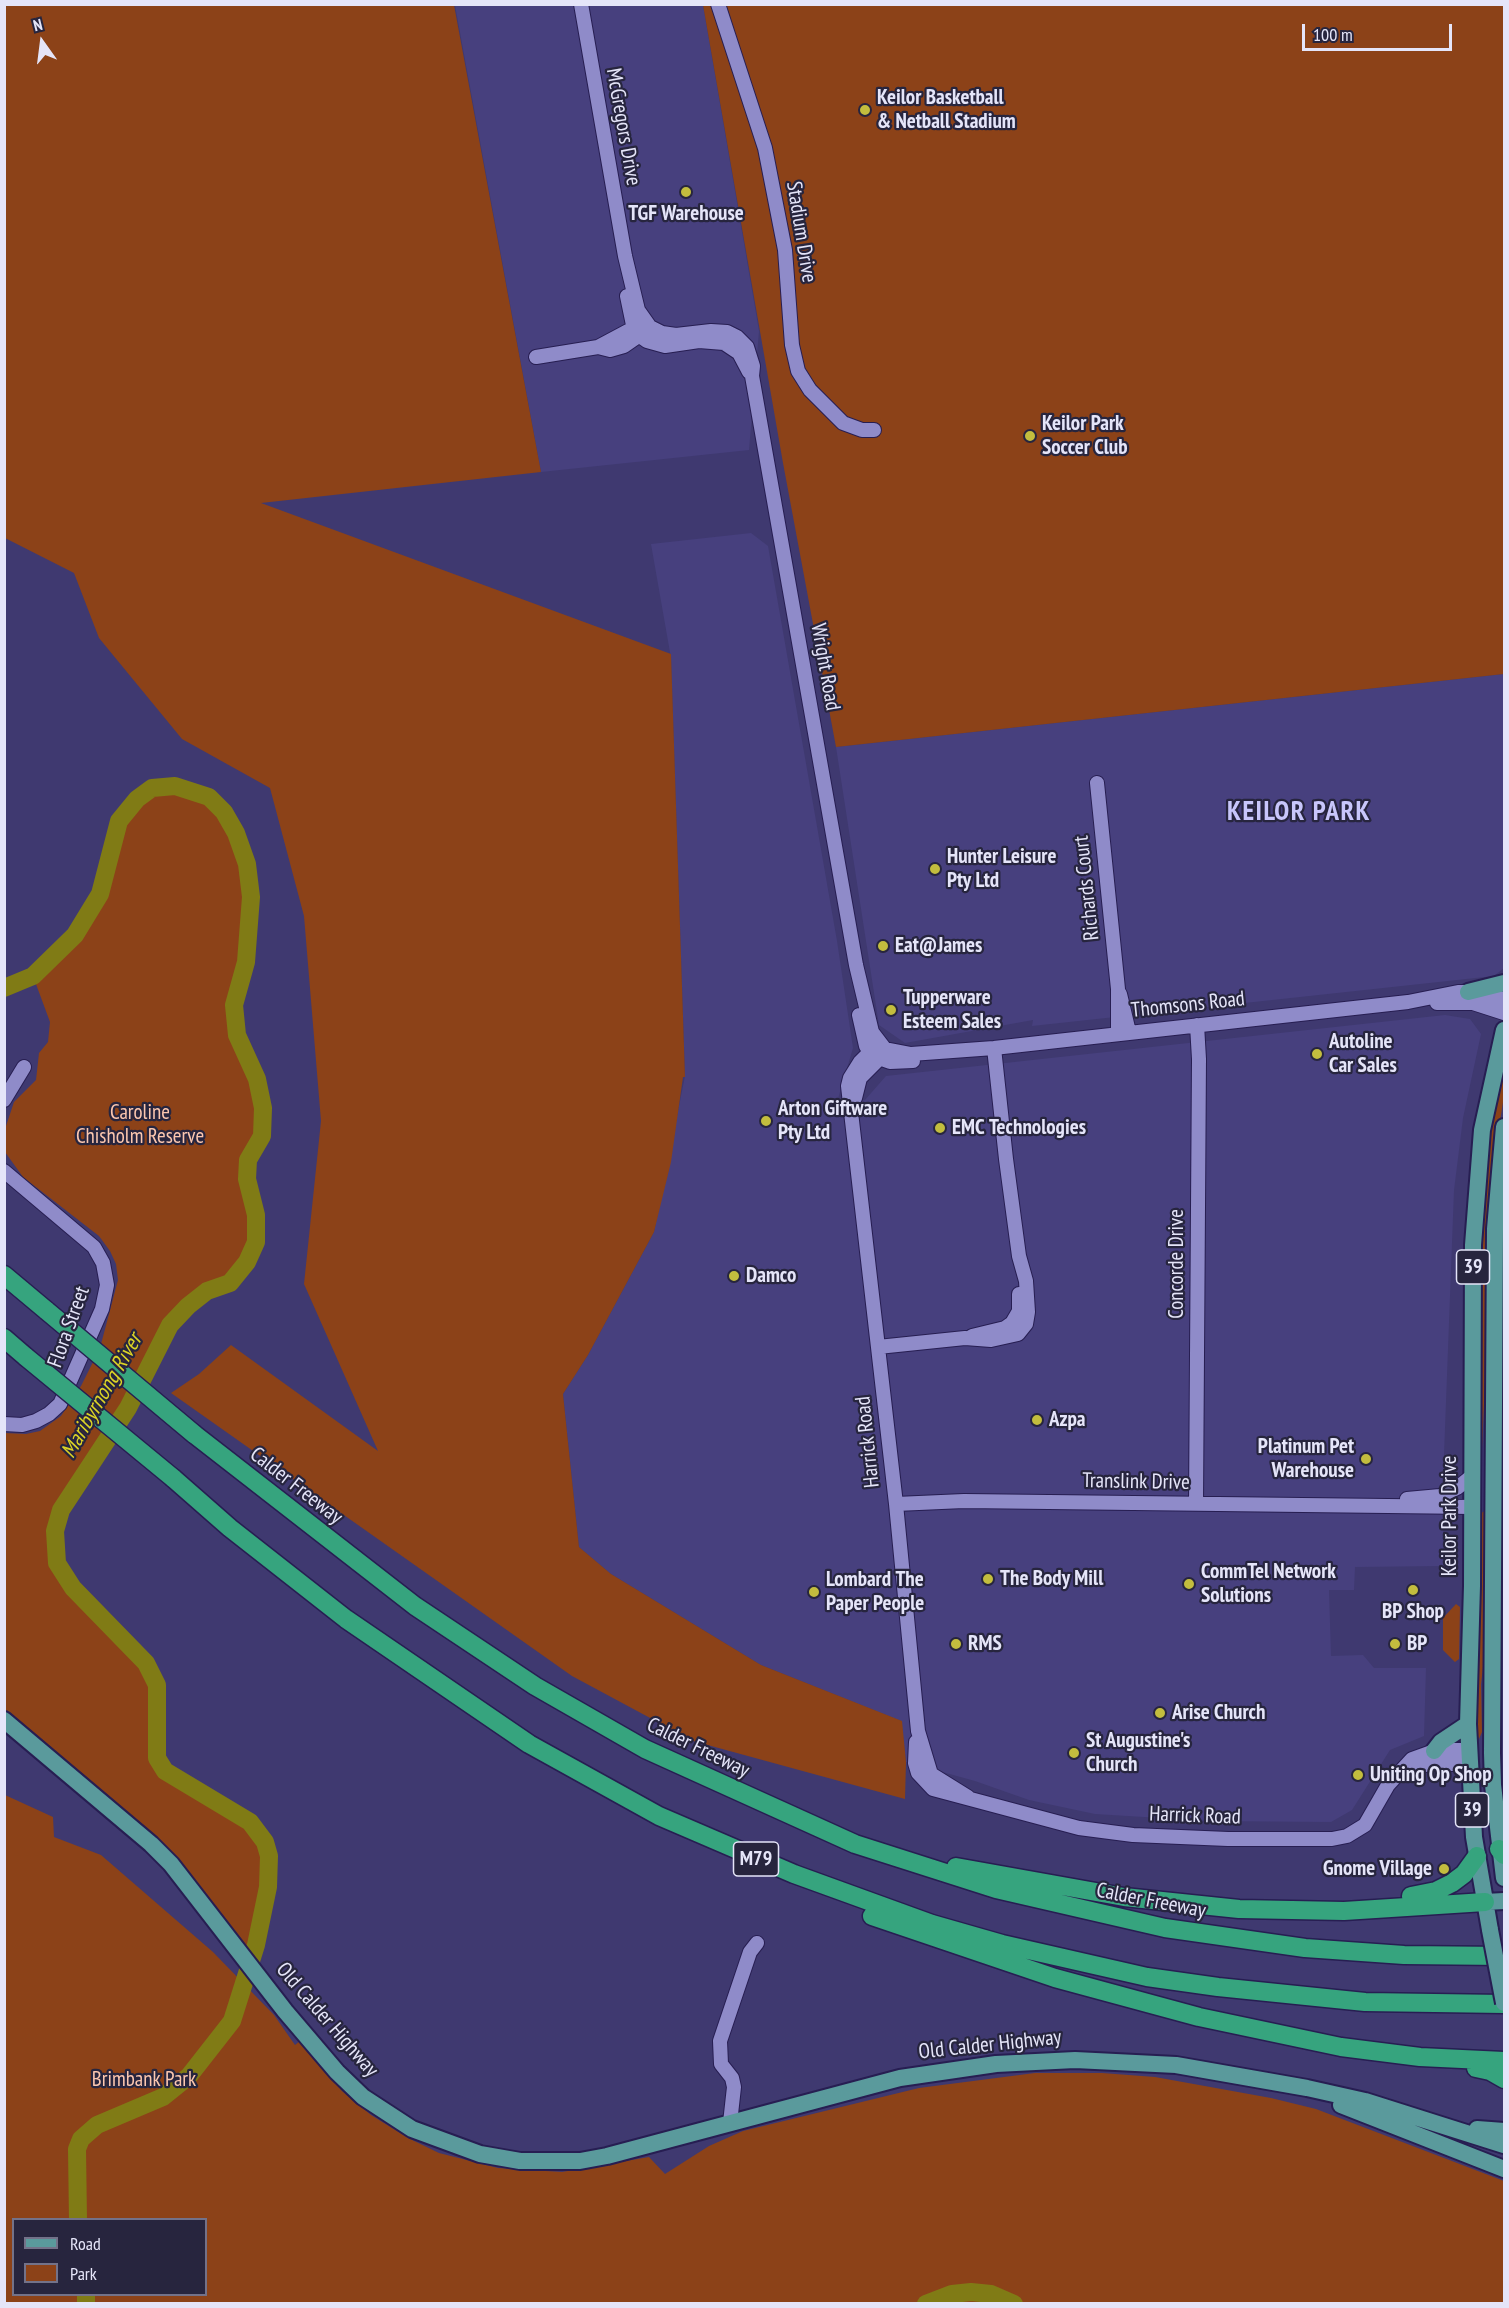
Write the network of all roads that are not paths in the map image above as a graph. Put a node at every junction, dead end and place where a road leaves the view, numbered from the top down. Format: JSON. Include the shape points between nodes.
{"nodes":[{"id":1,"x":580,"y":4,"type":"edge"},
{"id":2,"x":718,"y":4,"type":"edge"},
{"id":3,"x":642,"y":331,"type":"junction"},
{"id":4,"x":536,"y":357,"type":"dead end"},
{"id":5,"x":874,"y":430,"type":"dead end"},
{"id":6,"x":1097,"y":783,"type":"dead end"},
{"id":7,"x":1504,"y":983,"type":"edge"},
{"id":8,"x":1468,"y":992,"type":"junction"},
{"id":9,"x":1504,"y":999,"type":"edge"},
{"id":10,"x":1408,"y":1002,"type":"junction"},
{"id":11,"x":1504,"y":1013,"type":"edge"},
{"id":12,"x":1197,"y":1025,"type":"junction"},
{"id":13,"x":1504,"y":1030,"type":"edge"},
{"id":14,"x":1124,"y":1032,"type":"junction"},
{"id":15,"x":994,"y":1048,"type":"junction"},
{"id":16,"x":876,"y":1053,"type":"junction"},
{"id":17,"x":24,"y":1067,"type":"dead end"},
{"id":18,"x":4,"y":1100,"type":"edge"},
{"id":19,"x":1504,"y":1127,"type":"edge"},
{"id":20,"x":4,"y":1172,"type":"edge"},
{"id":21,"x":4,"y":1275,"type":"edge"},
{"id":22,"x":4,"y":1338,"type":"edge"},
{"id":23,"x":878,"y":1347,"type":"junction"},
{"id":24,"x":4,"y":1424,"type":"edge"},
{"id":25,"x":1472,"y":1476,"type":"junction"},
{"id":26,"x":1196,"y":1503,"type":"junction"},
{"id":27,"x":896,"y":1504,"type":"junction"},
{"id":28,"x":1376,"y":1505,"type":"junction"},
{"id":29,"x":1472,"y":1508,"type":"junction"},
{"id":30,"x":1493,"y":1508,"type":"junction"},
{"id":31,"x":1494,"y":1716,"type":"junction"},
{"id":32,"x":4,"y":1720,"type":"edge"},
{"id":33,"x":1468,"y":1724,"type":"junction"},
{"id":34,"x":4,"y":1732,"type":"edge"},
{"id":35,"x":1504,"y":1734,"type":"edge"},
{"id":36,"x":1434,"y":1750,"type":"junction"},
{"id":37,"x":1469,"y":1757,"type":"junction"},
{"id":38,"x":1498,"y":1758,"type":"edge"},
{"id":39,"x":1396,"y":1776,"type":"junction"},
{"id":40,"x":592,"y":1781,"type":"junction"},
{"id":41,"x":1499,"y":1781,"type":"edge"},
{"id":42,"x":91,"y":1795,"type":"junction"},
{"id":43,"x":855,"y":1844,"type":"junction"},
{"id":44,"x":1502,"y":1852,"type":"edge"},
{"id":45,"x":1477,"y":1856,"type":"junction"},
{"id":46,"x":1504,"y":1878,"type":"edge"},
{"id":47,"x":1504,"y":1901,"type":"edge"},
{"id":48,"x":1485,"y":1902,"type":"junction"},
{"id":49,"x":1239,"y":1909,"type":"junction"},
{"id":50,"x":757,"y":1943,"type":"dead end"},
{"id":51,"x":1504,"y":1956,"type":"edge"},
{"id":52,"x":1504,"y":2003,"type":"edge"},
{"id":53,"x":1420,"y":2057,"type":"junction"},
{"id":54,"x":1504,"y":2061,"type":"edge"},
{"id":55,"x":1260,"y":2079,"type":"junction"},
{"id":56,"x":1504,"y":2079,"type":"edge"},
{"id":57,"x":1417,"y":2119,"type":"junction"},
{"id":58,"x":730,"y":2123,"type":"junction"},
{"id":59,"x":1504,"y":2131,"type":"edge"},
{"id":60,"x":1504,"y":2145,"type":"edge"},
{"id":61,"x":1504,"y":2169,"type":"edge"}],
"edges":[{"from":1,"to":3,"type":"street","name":"McGregors Drive"},
{"from":2,"to":5,"type":"street","name":"Stadium Drive","via":[[765,148],[786,258],[792,345],[798,371],[810,390],[843,423]]},
{"from":3,"to":4,"type":"street","via":[[598,347]]},
{"from":3,"to":16,"type":"street","name":"Wright Road","via":[[656,345],[724,343],[739,353],[752,376],[856,965]]},
{"from":6,"to":14,"type":"street","name":"Richards Court"},
{"from":7,"to":8,"type":"main road"},
{"from":8,"to":9,"type":"street","name":"Thomsons Road"},
{"from":8,"to":10,"type":"street","name":"Thomsons Road"},
{"from":10,"to":11,"type":"street","name":"Thomsons Road","via":[[1463,1002]]},
{"from":10,"to":12,"type":"street","name":"Thomsons Road"},
{"from":12,"to":14,"type":"street","name":"Thomsons Road"},
{"from":12,"to":26,"type":"street","name":"Concorde Drive"},
{"from":13,"to":25,"type":"main road","name":"Keilor Park Drive","number":"39","via":[[1486,1109],[1476,1194]]},
{"from":14,"to":15,"type":"street","name":"Thomsons Road"},
{"from":15,"to":16,"type":"street","name":"Thomsons Road","via":[[901,1062]]},
{"from":15,"to":23,"type":"street","via":[[1019,1256],[1020,1306],[1016,1317],[1005,1328],[965,1338]]},
{"from":16,"to":23,"type":"street","name":"Harrick Road","via":[[854,1071],[848,1086]]},
{"from":17,"to":18,"type":"street"},
{"from":19,"to":30,"type":"main road","name":"Keilor Park Drive","number":"39","via":[[1495,1229]]},
{"from":20,"to":24,"type":"street","name":"Flora Street","via":[[94,1246],[103,1263],[107,1286],[102,1309],[60,1404],[36,1421]]},
{"from":21,"to":43,"type":"highway","name":"Calder Freeway","number":"M79","bridge":true,"via":[[194,1434],[415,1606],[535,1686],[665,1758]]},
{"from":22,"to":40,"type":"highway","number":"M79","bridge":true,"via":[[346,1620],[465,1703]]},
{"from":23,"to":27,"type":"street","name":"Harrick Road"},
{"from":25,"to":28,"type":"street","name":"Translink Drive","via":[[1440,1496]]},
{"from":25,"to":29,"type":"main road","name":"Keilor Park Drive","number":"39"},
{"from":26,"to":27,"type":"street","name":"Translink Drive"},
{"from":26,"to":28,"type":"street","name":"Translink Drive"},
{"from":27,"to":39,"type":"street","name":"Harrick Road","via":[[918,1731],[931,1774],[968,1797],[1033,1818],[1115,1834],[1332,1839],[1365,1825]]},
{"from":28,"to":29,"type":"street","name":"Translink Drive"},
{"from":29,"to":30,"type":"main road"},
{"from":29,"to":33,"type":"main road","name":"Keilor Park Drive","number":"39"},
{"from":30,"to":31,"type":"main road","name":"Keilor Park Drive","number":"39"},
{"from":31,"to":35,"type":"main road"},
{"from":31,"to":38,"type":"main road","name":"Keilor Park Drive","number":"39"},
{"from":32,"to":42,"type":"main road","name":"Old Calder Highway"},
{"from":33,"to":36,"type":"main road"},
{"from":33,"to":37,"type":"main road","name":"Keilor Park Drive","number":"39"},
{"from":34,"to":42,"type":"main road","name":"Old Calder Highway"},
{"from":36,"to":37,"type":"street","name":"Harrick Road"},
{"from":36,"to":39,"type":"street","name":"Harrick Road","via":[[1412,1759]]},
{"from":37,"to":38,"type":"main road"},
{"from":37,"to":39,"type":"street","via":[[1428,1764]]},
{"from":37,"to":45,"type":"main road","name":"Keilor Park Drive","number":"39"},
{"from":38,"to":41,"type":"main road","name":"Keilor Park Drive","number":"39"},
{"from":40,"to":52,"type":"highway","number":"M79","via":[[726,1846],[862,1900],[1074,1962],[1147,1977],[1365,2002]]},
{"from":40,"to":53,"type":"highway","via":[[722,1851],[920,1934],[1159,2008],[1341,2047]]},
{"from":41,"to":44,"type":"main road","name":"Keilor Park Drive","number":"39"},
{"from":42,"to":58,"type":"main road","name":"Old Calder Highway","via":[[171,1864],[337,2072],[379,2109],[434,2139],[480,2154],[527,2162],[580,2161]]},
{"from":43,"to":49,"type":"highway","via":[[1018,1880],[1124,1898]]},
{"from":43,"to":51,"type":"highway","name":"Calder Freeway","number":"M79","via":[[996,1889],[1165,1928],[1305,1948]]},
{"from":44,"to":46,"type":"main road","name":"Keilor Park Drive","number":"39"},
{"from":45,"to":48,"type":"main road","name":"Keilor Park Drive","number":"39"},
{"from":45,"to":49,"type":"highway","via":[[1462,1877],[1423,1895]]},
{"from":47,"to":48,"type":"main road"},
{"from":48,"to":49,"type":"highway","via":[[1344,1911]]},
{"from":48,"to":52,"type":"main road","name":"Keilor Park Drive","number":"39","bridge":true},
{"from":50,"to":58,"type":"street","via":[[750,1952],[720,2041],[722,2064],[734,2087]]},
{"from":53,"to":54,"type":"highway"},
{"from":53,"to":56,"type":"highway","via":[[1490,2071]]},
{"from":55,"to":57,"type":"main road","name":"Old Calder Highway","via":[[1341,2095]]},
{"from":55,"to":58,"type":"main road","name":"Old Calder Highway","via":[[1131,2062],[996,2064],[878,2083]]},
{"from":55,"to":61,"type":"main road","name":"Old Calder Highway","via":[[1362,2112]]},
{"from":57,"to":59,"type":"main road"},
{"from":57,"to":60,"type":"main road","name":"Old Calder Highway"}]}
